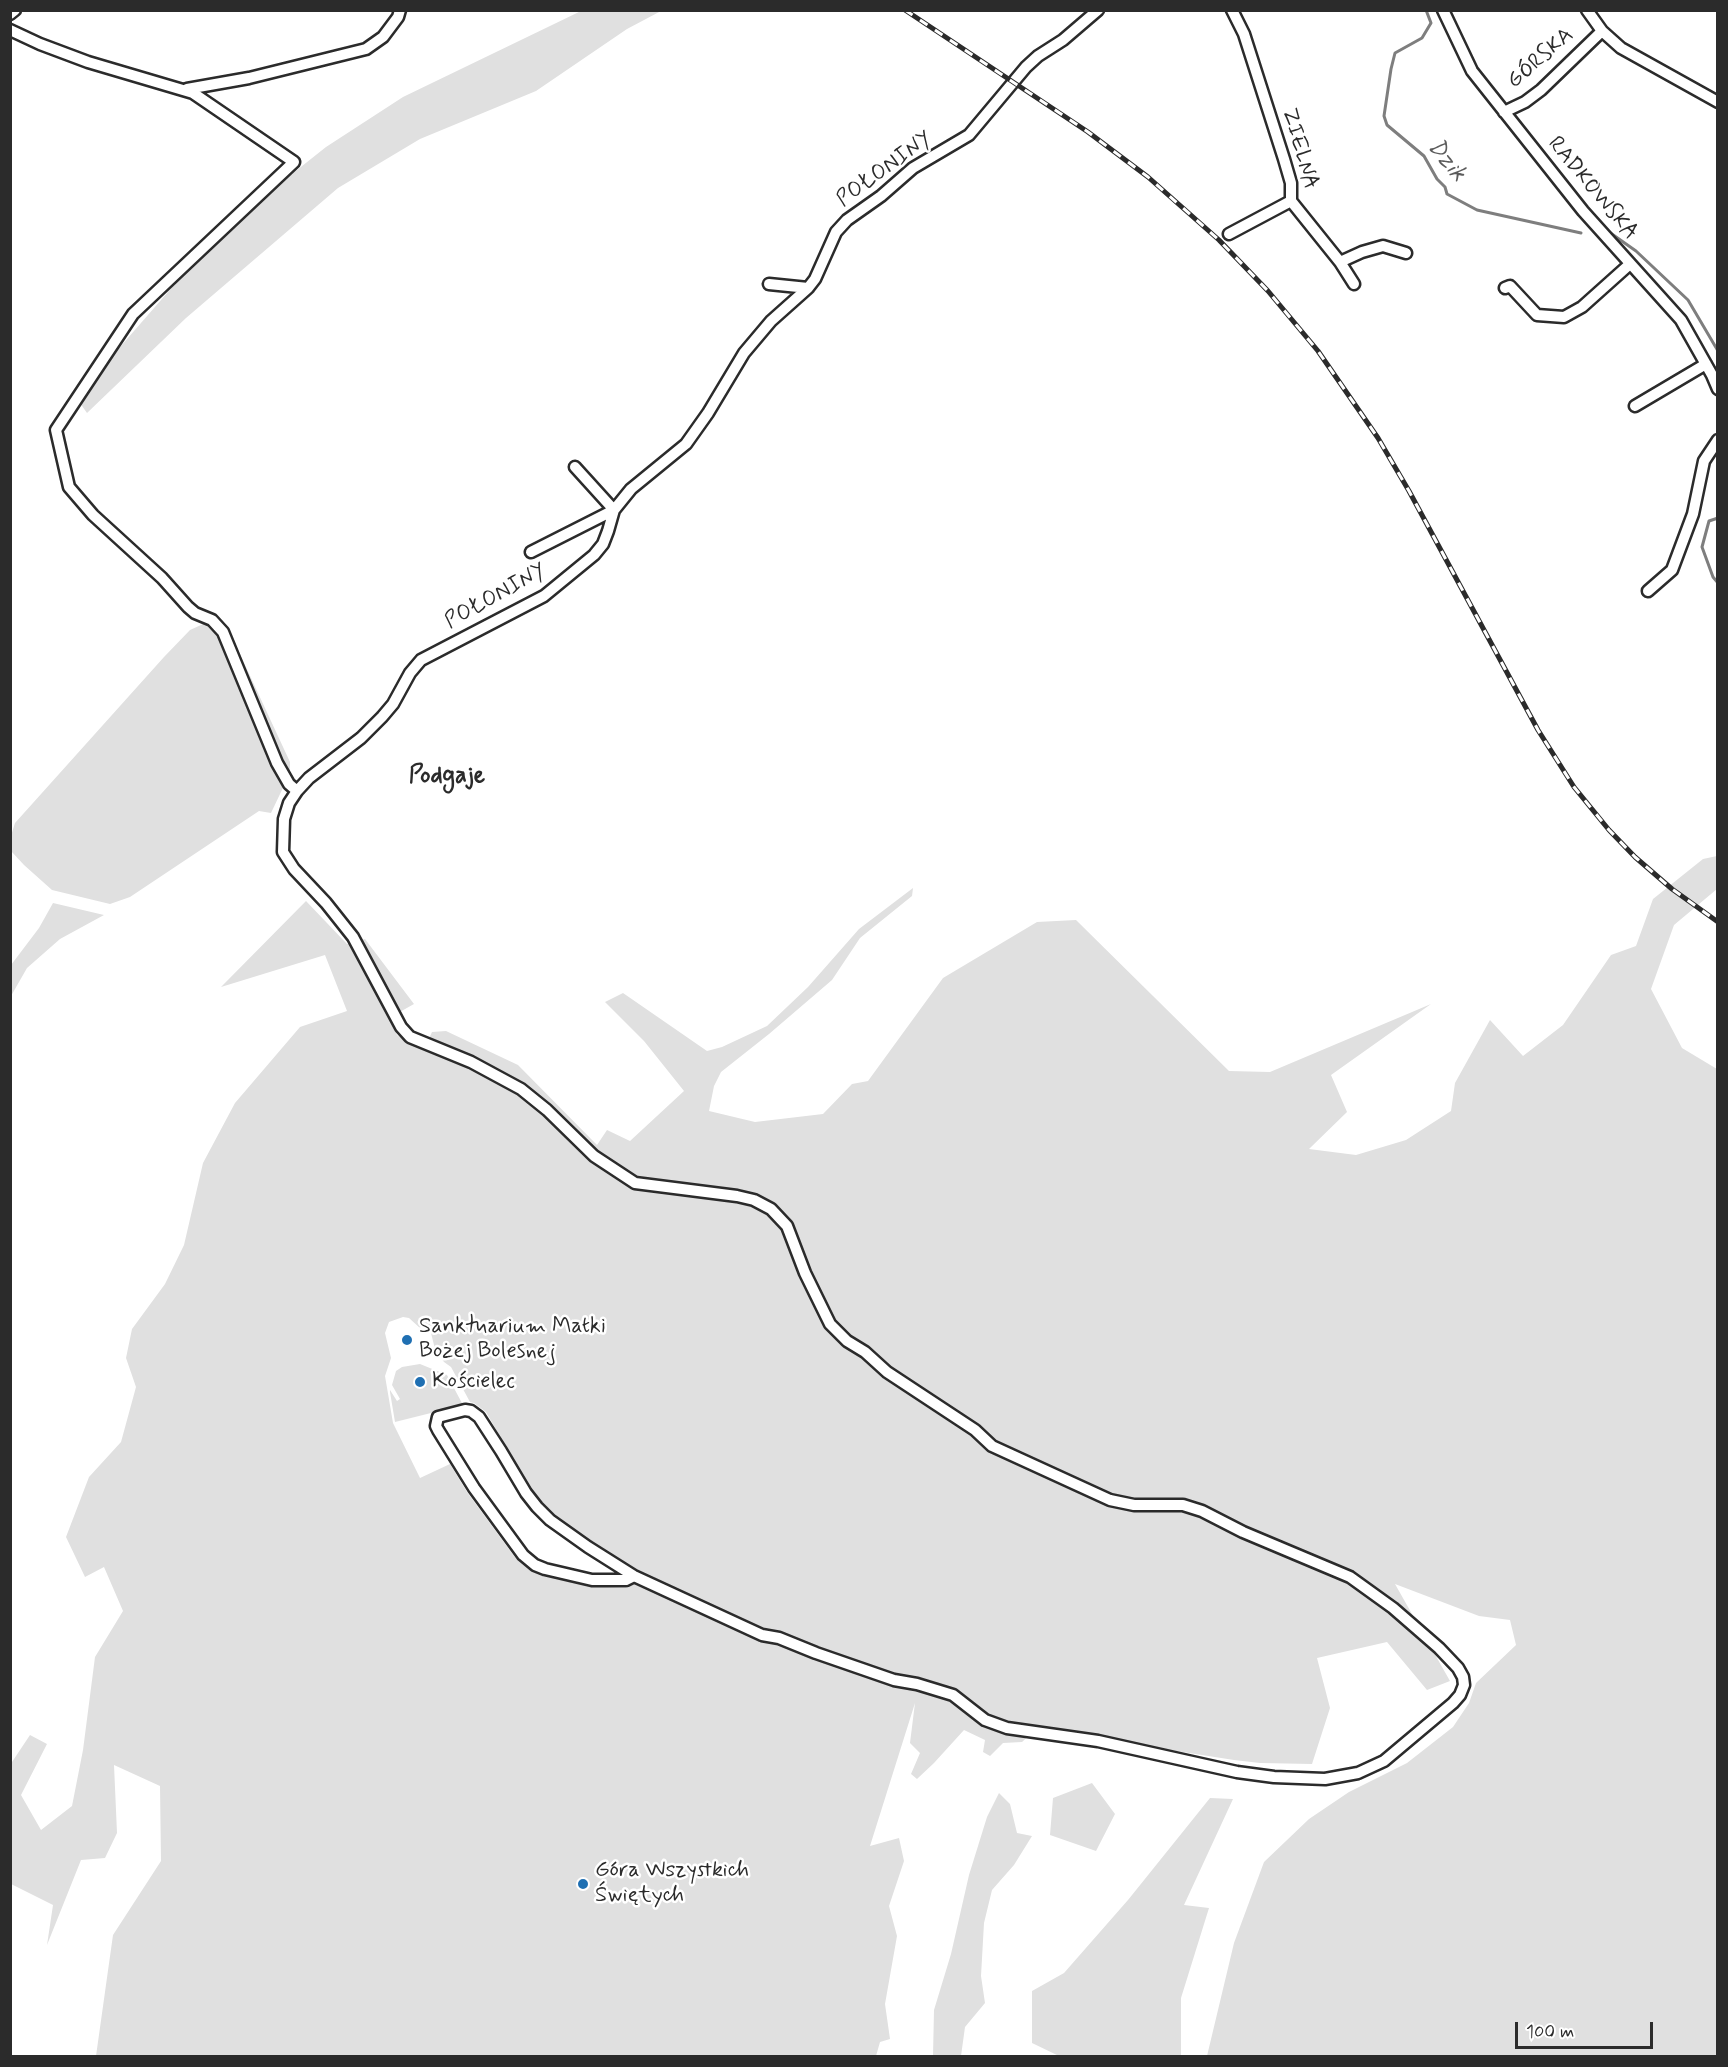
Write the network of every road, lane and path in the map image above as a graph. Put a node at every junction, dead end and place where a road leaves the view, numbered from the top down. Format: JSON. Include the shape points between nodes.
{"nodes":[{"id":1,"x":15,"y":10,"type":"edge"},
{"id":2,"x":400,"y":10,"type":"edge"},
{"id":3,"x":1098,"y":10,"type":"edge"},
{"id":4,"x":1232,"y":10,"type":"edge"},
{"id":5,"x":1443,"y":10,"type":"edge"},
{"id":6,"x":1587,"y":10,"type":"edge"},
{"id":7,"x":10,"y":14,"type":"edge"},
{"id":8,"x":10,"y":30,"type":"edge"},
{"id":9,"x":1602,"y":31,"type":"junction"},
{"id":10,"x":182,"y":90,"type":"junction"},
{"id":11,"x":1718,"y":102,"type":"edge"},
{"id":12,"x":1504,"y":112,"type":"junction"},
{"id":13,"x":1291,"y":201,"type":"junction"},
{"id":14,"x":1229,"y":234,"type":"dead end"},
{"id":15,"x":1406,"y":253,"type":"dead end"},
{"id":16,"x":1340,"y":262,"type":"junction"},
{"id":17,"x":1630,"y":264,"type":"junction"},
{"id":18,"x":769,"y":284,"type":"dead end"},
{"id":19,"x":1354,"y":284,"type":"dead end"},
{"id":20,"x":808,"y":288,"type":"junction"},
{"id":21,"x":1505,"y":288,"type":"dead end"},
{"id":22,"x":1706,"y":364,"type":"junction"},
{"id":23,"x":1715,"y":373,"type":"edge"},
{"id":24,"x":1718,"y":389,"type":"edge"},
{"id":25,"x":1635,"y":406,"type":"dead end"},
{"id":26,"x":1718,"y":440,"type":"edge"},
{"id":27,"x":575,"y":467,"type":"dead end"},
{"id":28,"x":614,"y":510,"type":"junction"},
{"id":29,"x":531,"y":552,"type":"dead end"},
{"id":30,"x":1648,"y":591,"type":"dead end"},
{"id":31,"x":297,"y":791,"type":"junction"},
{"id":32,"x":634,"y":1576,"type":"junction"}],
"edges":[{"from":1,"to":7,"type":"street"},
{"from":2,"to":10,"type":"street","via":[[383,38],[366,49]]},
{"from":3,"to":20,"type":"street","name":"POŁONINY","via":[[1026,67],[969,135],[912,168],[848,220],[833,238]]},
{"from":4,"to":13,"type":"street","name":"ZIELNA","via":[[1244,34],[1284,159]]},
{"from":5,"to":12,"type":"street","name":"RADKOWSKA","via":[[1472,71]]},
{"from":6,"to":9,"type":"street"},
{"from":8,"to":10,"type":"street","via":[[88,62]]},
{"from":9,"to":11,"type":"street","via":[[1621,48]]},
{"from":9,"to":12,"type":"street","name":"GÓRSKA","via":[[1541,90]]},
{"from":10,"to":31,"type":"street","via":[[193,93],[294,162],[133,314],[57,430],[69,487],[188,607],[223,632],[278,763]]},
{"from":12,"to":17,"type":"street","name":"RADKOWSKA","via":[[1582,211]]},
{"from":13,"to":14,"type":"street"},
{"from":13,"to":16,"type":"street","name":"ZIELNA"},
{"from":15,"to":16,"type":"street","via":[[1383,246]]},
{"from":16,"to":19,"type":"street","name":"ZIELNA"},
{"from":17,"to":21,"type":"street","via":[[1582,307],[1564,317],[1536,315],[1510,286]]},
{"from":17,"to":22,"type":"street","name":"RADKOWSKA","via":[[1681,320]]},
{"from":18,"to":20,"type":"street"},
{"from":20,"to":28,"type":"street","name":"POŁONINY","via":[[744,353],[686,444],[631,489]]},
{"from":22,"to":23,"type":"street","name":"RADKOWSKA"},
{"from":22,"to":25,"type":"street"},
{"from":23,"to":24,"type":"street","name":"RADKOWSKA"},
{"from":26,"to":30,"type":"street","via":[[1704,461],[1693,514],[1672,570]]},
{"from":27,"to":28,"type":"street"},
{"from":28,"to":29,"type":"street"},
{"from":28,"to":31,"type":"street","name":"POŁONINY","via":[[594,555],[544,596],[421,660],[382,717]]},
{"from":31,"to":32,"type":"street","name":"POŁONINY","via":[[284,819],[284,852],[353,937],[410,1038],[462,1058],[513,1085],[547,1110],[594,1156],[635,1182],[737,1196],[771,1209],[787,1226],[830,1324],[887,1372],[975,1430],[992,1446],[1110,1500],[1202,1511],[1350,1577],[1439,1648],[1458,1668],[1464,1685],[1453,1703],[1384,1761],[1358,1773],[1325,1779],[1258,1776],[1098,1741],[1007,1728],[985,1720],[952,1695],[894,1680],[762,1635]]},
{"from":32,"to":32,"type":"street","via":[[626,1580],[591,1580],[545,1569],[523,1555],[474,1488],[436,1426],[438,1417],[471,1411],[501,1450],[526,1493],[550,1520]]}]}
